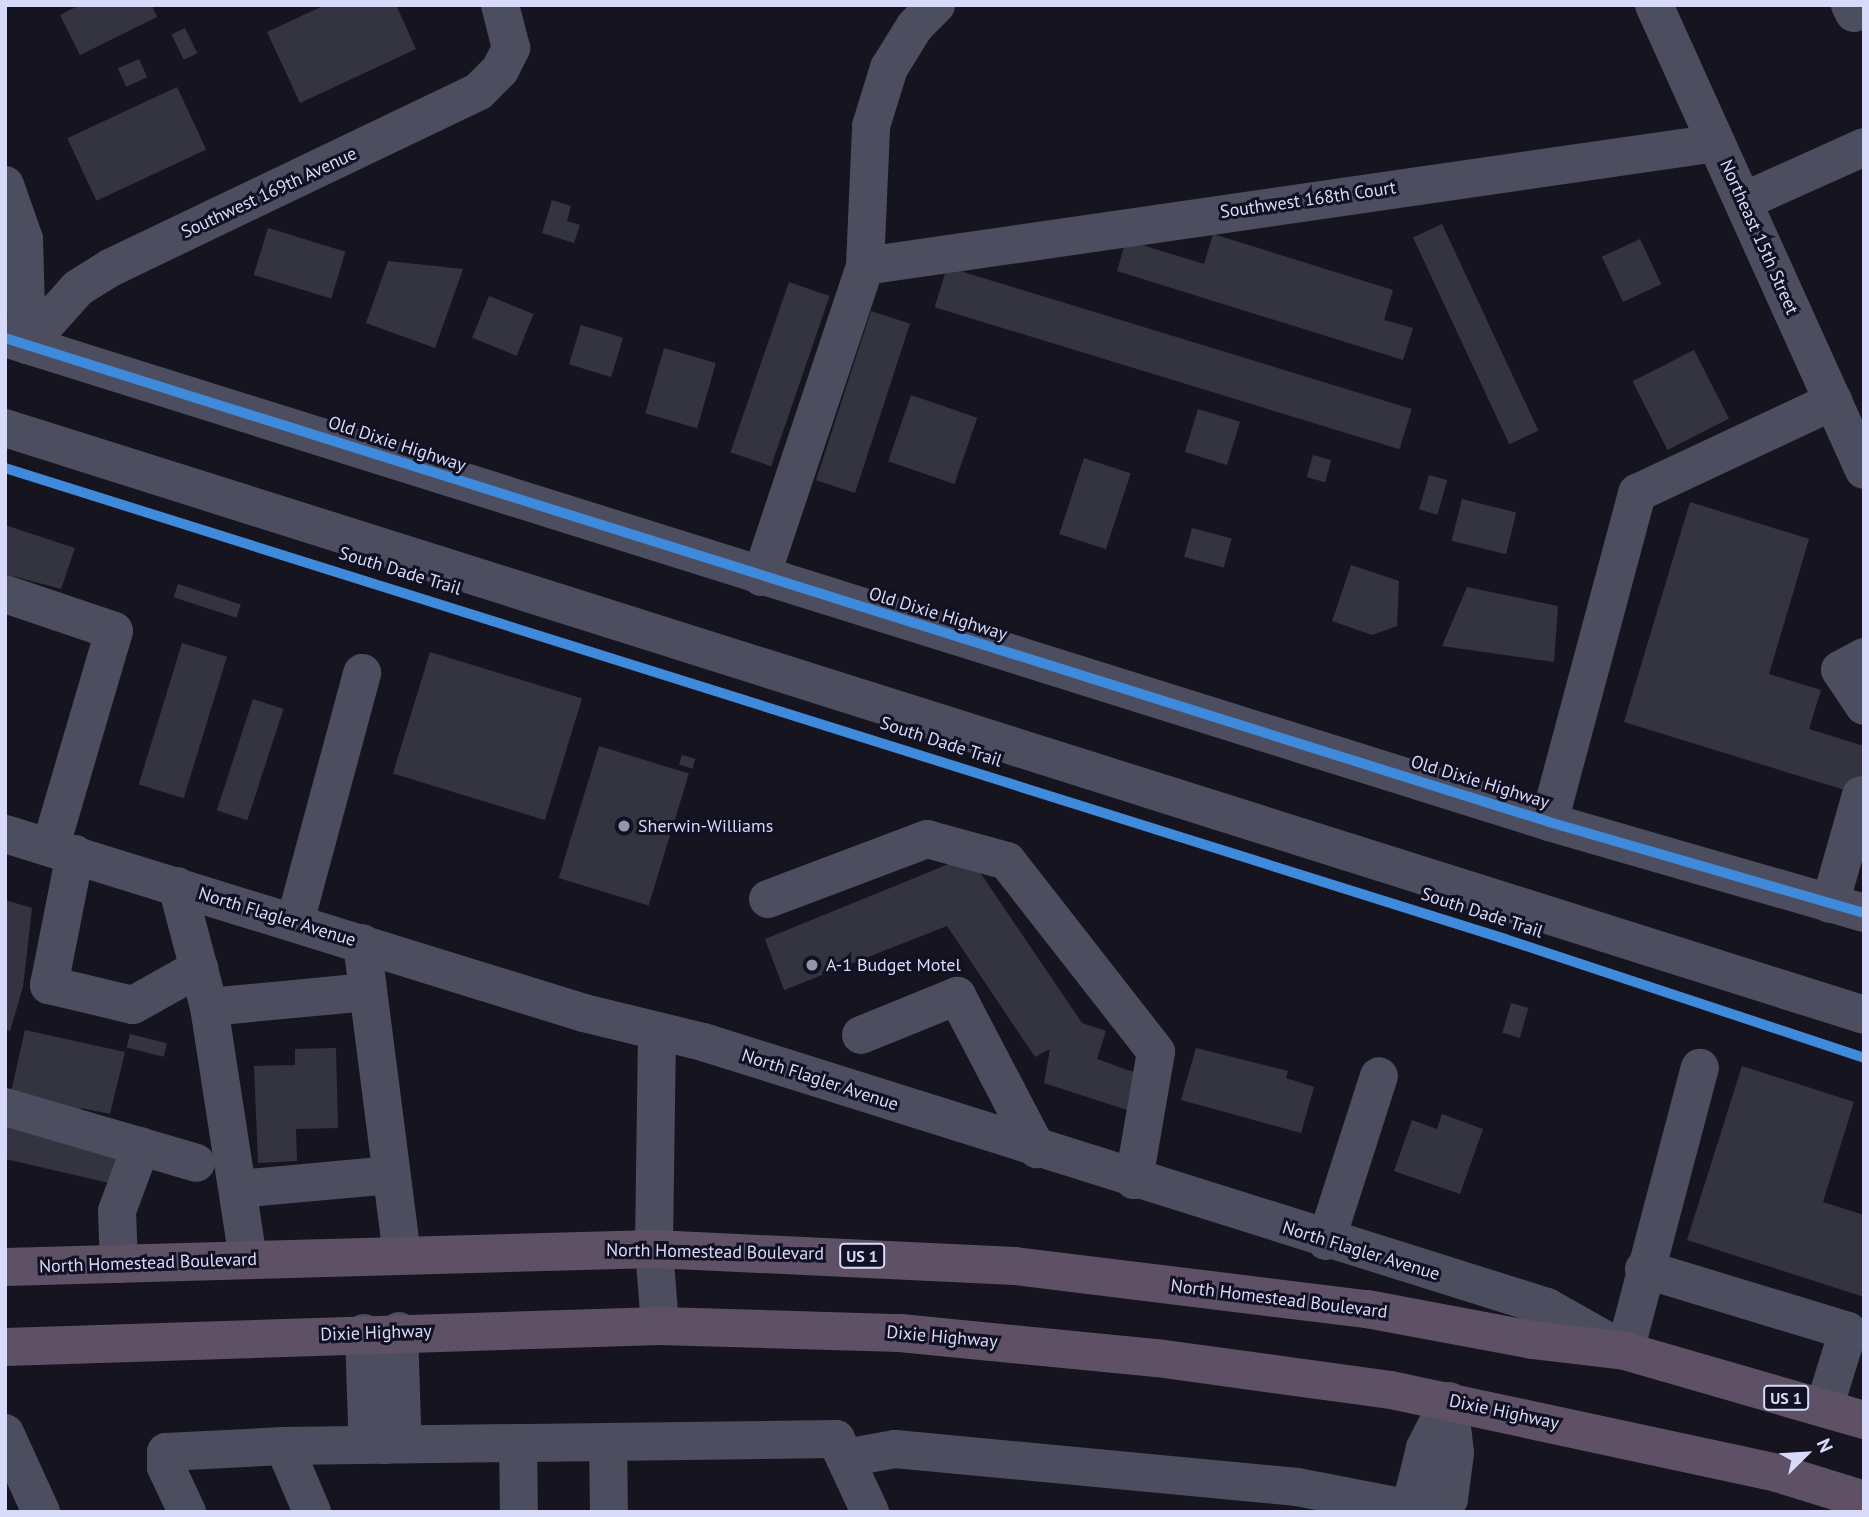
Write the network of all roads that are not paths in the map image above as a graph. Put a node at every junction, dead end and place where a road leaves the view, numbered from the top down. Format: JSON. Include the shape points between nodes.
{"nodes":[{"id":1,"x":500,"y":5,"type":"edge"},
{"id":2,"x":936,"y":5,"type":"edge"},
{"id":3,"x":1654,"y":5,"type":"edge"},
{"id":4,"x":1716,"y":142,"type":"junction"},
{"id":5,"x":1864,"y":147,"type":"edge"},
{"id":6,"x":5,"y":185,"type":"edge"},
{"id":7,"x":1744,"y":201,"type":"junction"},
{"id":8,"x":882,"y":262,"type":"junction"},
{"id":9,"x":16,"y":341,"type":"edge"},
{"id":10,"x":1833,"y":401,"type":"junction"},
{"id":11,"x":5,"y":428,"type":"edge"},
{"id":12,"x":1864,"y":470,"type":"edge"},
{"id":13,"x":761,"y":577,"type":"junction"},
{"id":14,"x":5,"y":594,"type":"edge"},
{"id":15,"x":1864,"y":657,"type":"edge"},
{"id":16,"x":362,"y":673,"type":"dead end"},
{"id":17,"x":1864,"y":706,"type":"edge"},
{"id":18,"x":1861,"y":795,"type":"dead end"},
{"id":19,"x":1549,"y":822,"type":"junction"},
{"id":20,"x":5,"y":834,"type":"edge"},
{"id":21,"x":62,"y":851,"type":"junction"},
{"id":22,"x":177,"y":886,"type":"junction"},
{"id":23,"x":768,"y":899,"type":"dead end"},
{"id":24,"x":1847,"y":909,"type":"edge"},
{"id":25,"x":295,"y":922,"type":"junction"},
{"id":26,"x":362,"y":943,"type":"junction"},
{"id":27,"x":199,"y":968,"type":"junction"},
{"id":28,"x":367,"y":992,"type":"junction"},
{"id":29,"x":209,"y":1007,"type":"junction"},
{"id":30,"x":1864,"y":1015,"type":"edge"},
{"id":31,"x":657,"y":1031,"type":"junction"},
{"id":32,"x":861,"y":1035,"type":"dead end"},
{"id":33,"x":1700,"y":1068,"type":"dead end"},
{"id":34,"x":1379,"y":1076,"type":"dead end"},
{"id":35,"x":5,"y":1107,"type":"edge"},
{"id":36,"x":141,"y":1146,"type":"junction"},
{"id":37,"x":1037,"y":1149,"type":"junction"},
{"id":38,"x":196,"y":1163,"type":"dead end"},
{"id":39,"x":391,"y":1175,"type":"junction"},
{"id":40,"x":1134,"y":1180,"type":"junction"},
{"id":41,"x":238,"y":1189,"type":"junction"},
{"id":42,"x":1326,"y":1241,"type":"junction"},
{"id":43,"x":654,"y":1249,"type":"junction"},
{"id":44,"x":402,"y":1254,"type":"junction"},
{"id":45,"x":248,"y":1260,"type":"junction"},
{"id":46,"x":119,"y":1264,"type":"junction"},
{"id":47,"x":5,"y":1267,"type":"edge"},
{"id":48,"x":1644,"y":1269,"type":"junction"},
{"id":49,"x":660,"y":1326,"type":"junction"},
{"id":50,"x":382,"y":1332,"type":"junction"},
{"id":51,"x":5,"y":1347,"type":"edge"},
{"id":52,"x":1625,"y":1351,"type":"junction"},
{"id":53,"x":1449,"y":1401,"type":"junction"},
{"id":54,"x":1824,"y":1408,"type":"junction"},
{"id":55,"x":1864,"y":1420,"type":"edge"},
{"id":56,"x":5,"y":1433,"type":"edge"},
{"id":57,"x":608,"y":1442,"type":"junction"},
{"id":58,"x":518,"y":1443,"type":"junction"},
{"id":59,"x":385,"y":1445,"type":"junction"},
{"id":60,"x":284,"y":1446,"type":"junction"},
{"id":61,"x":845,"y":1458,"type":"junction"},
{"id":62,"x":1864,"y":1500,"type":"edge"},
{"id":63,"x":1353,"y":1505,"type":"edge"},
{"id":64,"x":1432,"y":1511,"type":"edge"},
{"id":65,"x":41,"y":1512,"type":"edge"},
{"id":66,"x":187,"y":1512,"type":"edge"},
{"id":67,"x":312,"y":1512,"type":"edge"},
{"id":68,"x":519,"y":1512,"type":"edge"},
{"id":69,"x":609,"y":1512,"type":"edge"},
{"id":70,"x":870,"y":1512,"type":"edge"}],
"edges":[{"from":1,"to":9,"type":"street","name":"Southwest 169th Avenue","via":[[511,48],[500,71],[479,91],[110,268],[78,288]]},
{"from":2,"to":8,"type":"street","via":[[915,26],[889,68],[871,126]]},
{"from":3,"to":4,"type":"street","name":"Northeast 15th Street"},
{"from":4,"to":7,"type":"street","name":"Northeast 15th Street"},
{"from":4,"to":8,"type":"street","name":"Southwest 168th Court"},
{"from":5,"to":7,"type":"street"},
{"from":6,"to":9,"type":"street","via":[[24,239]]},
{"from":7,"to":10,"type":"street","name":"Northeast 15th Street"},
{"from":8,"to":13,"type":"street"},
{"from":9,"to":13,"type":"street","name":"Old Dixie Highway"},
{"from":10,"to":12,"type":"street","name":"Northeast 15th Street"},
{"from":10,"to":19,"type":"street","via":[[1637,493]]},
{"from":11,"to":30,"type":"street"},
{"from":13,"to":19,"type":"street","name":"Old Dixie Highway"},
{"from":14,"to":21,"type":"street","via":[[114,631]]},
{"from":15,"to":17,"type":"street","via":[[1840,670]]},
{"from":16,"to":25,"type":"street"},
{"from":18,"to":24,"type":"street"},
{"from":19,"to":24,"type":"street","name":"Old Dixie Highway"},
{"from":20,"to":21,"type":"street","name":"North Flagler Avenue"},
{"from":21,"to":22,"type":"street","name":"North Flagler Avenue"},
{"from":21,"to":27,"type":"street","via":[[48,985],[133,1005]]},
{"from":22,"to":25,"type":"street","name":"North Flagler Avenue"},
{"from":22,"to":27,"type":"street"},
{"from":23,"to":40,"type":"street","via":[[927,839],[1007,862],[1156,1052]]},
{"from":25,"to":26,"type":"street","name":"North Flagler Avenue"},
{"from":26,"to":28,"type":"street"},
{"from":26,"to":31,"type":"street","name":"North Flagler Avenue","via":[[584,1013]]},
{"from":27,"to":29,"type":"street"},
{"from":28,"to":29,"type":"street"},
{"from":28,"to":39,"type":"street"},
{"from":29,"to":41,"type":"street"},
{"from":31,"to":37,"type":"street","name":"North Flagler Avenue"},
{"from":31,"to":43,"type":"street"},
{"from":32,"to":37,"type":"street","via":[[957,996]]},
{"from":33,"to":48,"type":"street"},
{"from":34,"to":42,"type":"street"},
{"from":35,"to":36,"type":"street"},
{"from":36,"to":38,"type":"street"},
{"from":36,"to":46,"type":"street","via":[[117,1211]]},
{"from":37,"to":40,"type":"street","name":"North Flagler Avenue"},
{"from":39,"to":41,"type":"street"},
{"from":39,"to":44,"type":"street"},
{"from":40,"to":42,"type":"street","name":"North Flagler Avenue"},
{"from":41,"to":45,"type":"street"},
{"from":42,"to":52,"type":"street","name":"North Flagler Avenue","via":[[1546,1307]]},
{"from":43,"to":44,"type":"highway","name":"North Homestead Boulevard","number":"US 1"},
{"from":43,"to":49,"type":"street"},
{"from":43,"to":52,"type":"highway","name":"North Homestead Boulevard","number":"US 1","via":[[1015,1266],[1367,1309],[1532,1340]]},
{"from":44,"to":45,"type":"highway","name":"North Homestead Boulevard","number":"US 1"},
{"from":45,"to":46,"type":"highway","name":"North Homestead Boulevard","number":"US 1"},
{"from":46,"to":47,"type":"highway","name":"North Homestead Boulevard","number":"US 1"},
{"from":48,"to":52,"type":"street"},
{"from":48,"to":54,"type":"street","via":[[1848,1331]]},
{"from":49,"to":50,"type":"highway","name":"Dixie Highway"},
{"from":49,"to":53,"type":"highway","name":"Dixie Highway","via":[[835,1329],[1027,1344],[1280,1374]]},
{"from":50,"to":51,"type":"highway","name":"Dixie Highway"},
{"from":50,"to":59,"type":"street","via":[[367,1426]]},
{"from":52,"to":54,"type":"highway","name":"North Homestead Boulevard","number":"US 1"},
{"from":53,"to":62,"type":"highway","name":"Dixie Highway","via":[[1777,1473]]},
{"from":53,"to":64,"type":"street","via":[[1455,1453],[1449,1499]]},
{"from":54,"to":55,"type":"highway","number":"US 1"},
{"from":56,"to":65,"type":"street"},
{"from":57,"to":58,"type":"street"},
{"from":57,"to":61,"type":"street","via":[[836,1439]]},
{"from":57,"to":69,"type":"street"},
{"from":58,"to":59,"type":"street"},
{"from":58,"to":68,"type":"street"},
{"from":59,"to":60,"type":"street"},
{"from":60,"to":66,"type":"street","via":[[166,1452],[166,1467]]},
{"from":60,"to":67,"type":"street"},
{"from":61,"to":63,"type":"street","via":[[895,1449],[1297,1487]]},
{"from":61,"to":70,"type":"street"},
{"from":63,"to":64,"type":"street"}]}
